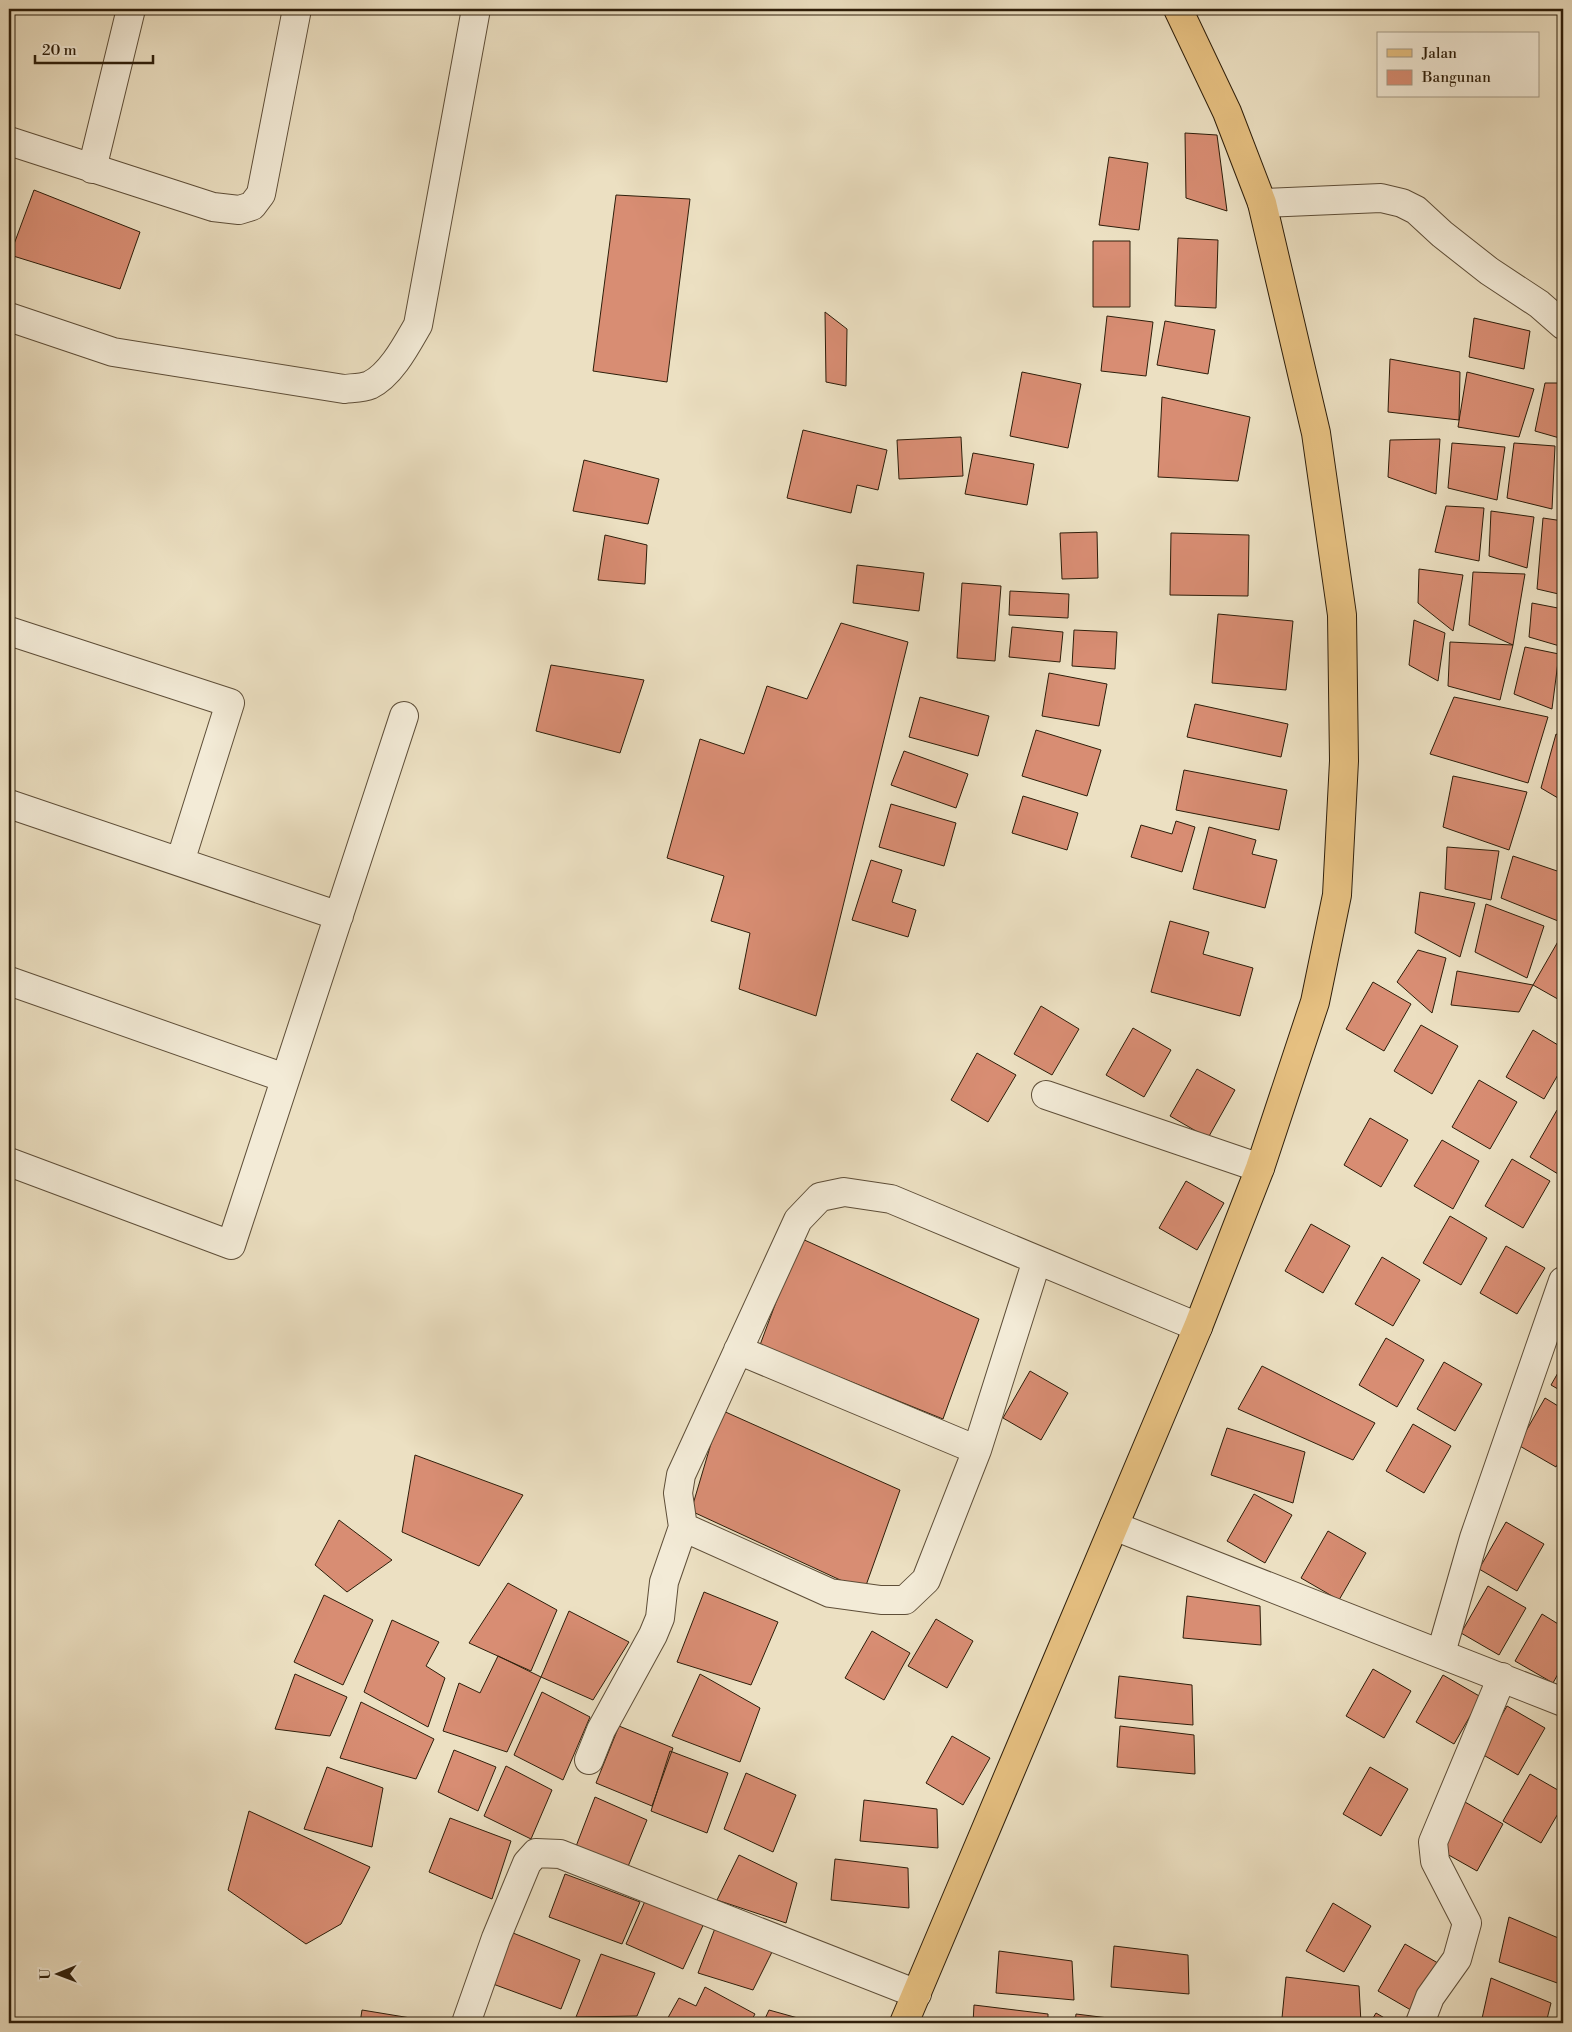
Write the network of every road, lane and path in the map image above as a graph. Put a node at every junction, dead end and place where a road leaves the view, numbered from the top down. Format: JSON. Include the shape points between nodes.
{"nodes":[{"id":1,"x":131,"y":9,"type":"edge"},
{"id":2,"x":297,"y":9,"type":"edge"},
{"id":3,"x":476,"y":9,"type":"edge"},
{"id":4,"x":1178,"y":9,"type":"edge"},
{"id":5,"x":9,"y":141,"type":"edge"},
{"id":6,"x":92,"y":169,"type":"junction"},
{"id":7,"x":1262,"y":203,"type":"junction"},
{"id":8,"x":9,"y":317,"type":"edge"},
{"id":9,"x":1563,"y":325,"type":"edge"},
{"id":10,"x":9,"y":631,"type":"edge"},
{"id":11,"x":404,"y":716,"type":"dead end"},
{"id":12,"x":9,"y":804,"type":"edge"},
{"id":13,"x":180,"y":862,"type":"junction"},
{"id":14,"x":339,"y":916,"type":"junction"},
{"id":15,"x":9,"y":981,"type":"edge"},
{"id":16,"x":285,"y":1078,"type":"junction"},
{"id":17,"x":1046,"y":1095,"type":"dead end"},
{"id":18,"x":9,"y":1162,"type":"edge"},
{"id":19,"x":1260,"y":1168,"type":"junction"},
{"id":20,"x":1037,"y":1260,"type":"junction"},
{"id":21,"x":1563,"y":1282,"type":"edge"},
{"id":22,"x":1198,"y":1326,"type":"junction"},
{"id":23,"x":738,"y":1350,"type":"junction"},
{"id":24,"x":977,"y":1450,"type":"junction"},
{"id":25,"x":1114,"y":1526,"type":"junction"},
{"id":26,"x":683,"y":1527,"type":"junction"},
{"id":27,"x":1441,"y":1653,"type":"junction"},
{"id":28,"x":1502,"y":1677,"type":"junction"},
{"id":29,"x":1563,"y":1702,"type":"edge"},
{"id":30,"x":589,"y":1760,"type":"dead end"},
{"id":31,"x":917,"y":1994,"type":"junction"},
{"id":32,"x":466,"y":2023,"type":"edge"},
{"id":33,"x":904,"y":2023,"type":"edge"},
{"id":34,"x":1420,"y":2023,"type":"edge"}],
"edges":[{"from":1,"to":6,"type":"street"},
{"from":2,"to":6,"type":"street","via":[[261,194],[252,206],[240,210],[213,207]]},
{"from":3,"to":8,"type":"street","via":[[418,325],[381,379],[368,386],[344,389],[113,352]]},
{"from":4,"to":7,"type":"main road","via":[[1227,112]]},
{"from":5,"to":6,"type":"street"},
{"from":7,"to":9,"type":"street","via":[[1381,198],[1402,202],[1416,210],[1489,272],[1539,304]]},
{"from":7,"to":19,"type":"main road","via":[[1316,433],[1342,615],[1344,760],[1337,895],[1315,1002]]},
{"from":10,"to":13,"type":"street","via":[[230,703]]},
{"from":11,"to":14,"type":"street"},
{"from":12,"to":13,"type":"street"},
{"from":13,"to":14,"type":"street"},
{"from":14,"to":16,"type":"street"},
{"from":15,"to":16,"type":"street"},
{"from":16,"to":18,"type":"street","via":[[231,1245]]},
{"from":17,"to":19,"type":"street"},
{"from":19,"to":22,"type":"main road"},
{"from":20,"to":22,"type":"street"},
{"from":20,"to":23,"type":"street","via":[[890,1199],[844,1192],[820,1198],[798,1220]]},
{"from":20,"to":24,"type":"street"},
{"from":21,"to":27,"type":"street","via":[[1474,1538]]},
{"from":22,"to":25,"type":"main road"},
{"from":23,"to":24,"type":"street"},
{"from":23,"to":26,"type":"street","via":[[681,1474],[678,1494]]},
{"from":24,"to":26,"type":"street","via":[[926,1580],[905,1600],[881,1600],[830,1592]]},
{"from":25,"to":27,"type":"street"},
{"from":25,"to":31,"type":"main road"},
{"from":26,"to":30,"type":"street","via":[[664,1582],[660,1618]]},
{"from":27,"to":28,"type":"street"},
{"from":28,"to":29,"type":"street"},
{"from":28,"to":34,"type":"street","via":[[1433,1842],[1435,1861],[1466,1922],[1457,1959],[1430,1997]]},
{"from":31,"to":32,"type":"street","via":[[560,1854],[536,1853],[527,1863],[496,1938]]},
{"from":31,"to":33,"type":"main road"}]}
